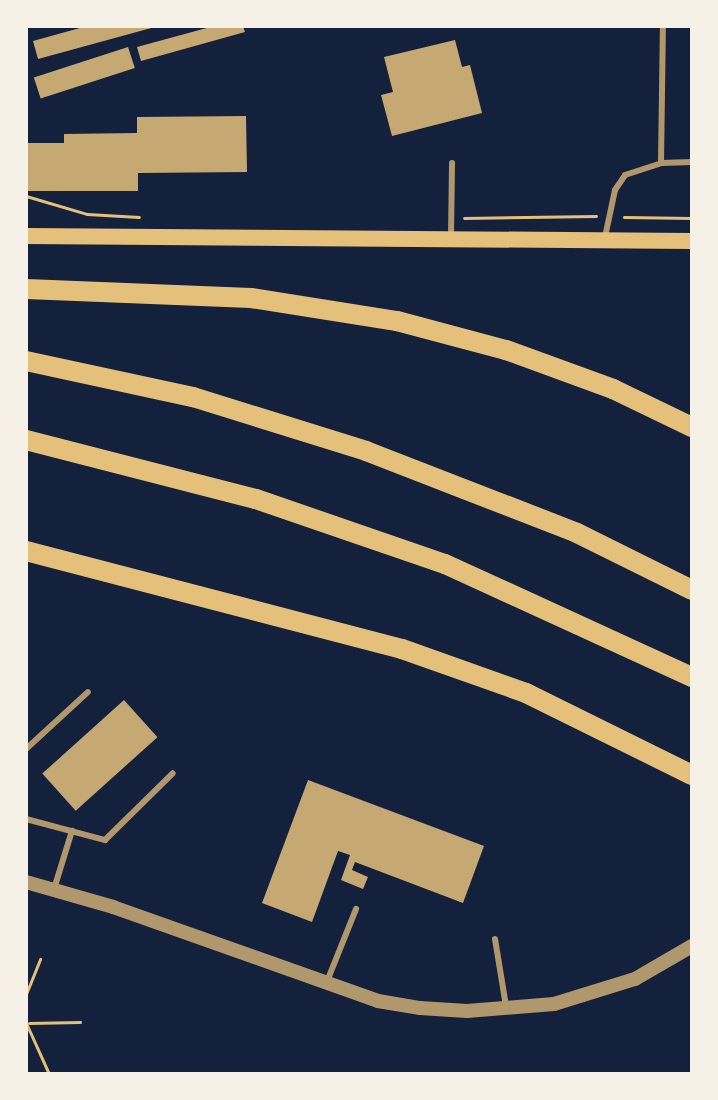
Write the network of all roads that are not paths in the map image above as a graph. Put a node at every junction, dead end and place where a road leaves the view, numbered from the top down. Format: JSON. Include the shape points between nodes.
{"nodes":[{"id":1,"x":663,"y":26,"type":"edge"},
{"id":2,"x":692,"y":162,"type":"edge"},
{"id":3,"x":452,"y":163,"type":"dead end"},
{"id":4,"x":661,"y":163,"type":"junction"},
{"id":5,"x":26,"y":236,"type":"edge"},
{"id":6,"x":451,"y":241,"type":"junction"},
{"id":7,"x":605,"y":241,"type":"junction"},
{"id":8,"x":692,"y":241,"type":"edge"},
{"id":9,"x":26,"y":289,"type":"edge"},
{"id":10,"x":26,"y":361,"type":"edge"},
{"id":11,"x":692,"y":427,"type":"edge"},
{"id":12,"x":26,"y":440,"type":"edge"},
{"id":13,"x":26,"y":551,"type":"edge"},
{"id":14,"x":692,"y":590,"type":"edge"},
{"id":15,"x":692,"y":677,"type":"edge"},
{"id":16,"x":88,"y":692,"type":"dead end"},
{"id":17,"x":26,"y":749,"type":"edge"},
{"id":18,"x":173,"y":773,"type":"dead end"},
{"id":19,"x":692,"y":775,"type":"edge"},
{"id":20,"x":26,"y":819,"type":"edge"},
{"id":21,"x":72,"y":831,"type":"junction"},
{"id":22,"x":26,"y":882,"type":"edge"},
{"id":23,"x":54,"y":890,"type":"junction"},
{"id":24,"x":356,"y":909,"type":"dead end"},
{"id":25,"x":495,"y":939,"type":"dead end"},
{"id":26,"x":692,"y":946,"type":"edge"},
{"id":27,"x":326,"y":984,"type":"junction"},
{"id":28,"x":507,"y":1009,"type":"junction"}],
"edges":[{"from":1,"to":4,"type":"lane"},
{"from":2,"to":4,"type":"lane"},
{"from":3,"to":6,"type":"lane"},
{"from":4,"to":7,"type":"lane","via":[[625,175],[607,216]]},
{"from":5,"to":6,"type":"main road"},
{"from":6,"to":7,"type":"main road"},
{"from":7,"to":8,"type":"main road"},
{"from":9,"to":11,"type":"highway","via":[[251,298],[397,321],[506,350],[613,389]]},
{"from":10,"to":14,"type":"highway","via":[[193,397],[366,451],[577,533]]},
{"from":12,"to":15,"type":"highway","via":[[256,499],[445,564]]},
{"from":13,"to":19,"type":"highway","via":[[402,649],[526,693]]},
{"from":16,"to":17,"type":"lane"},
{"from":18,"to":21,"type":"lane","via":[[105,840]]},
{"from":20,"to":21,"type":"lane"},
{"from":21,"to":23,"type":"lane"},
{"from":22,"to":23,"type":"street"},
{"from":23,"to":27,"type":"street"},
{"from":24,"to":27,"type":"lane"},
{"from":25,"to":28,"type":"lane"},
{"from":26,"to":28,"type":"street","via":[[635,979],[594,994]]},
{"from":27,"to":28,"type":"street","via":[[420,1008]]}]}
